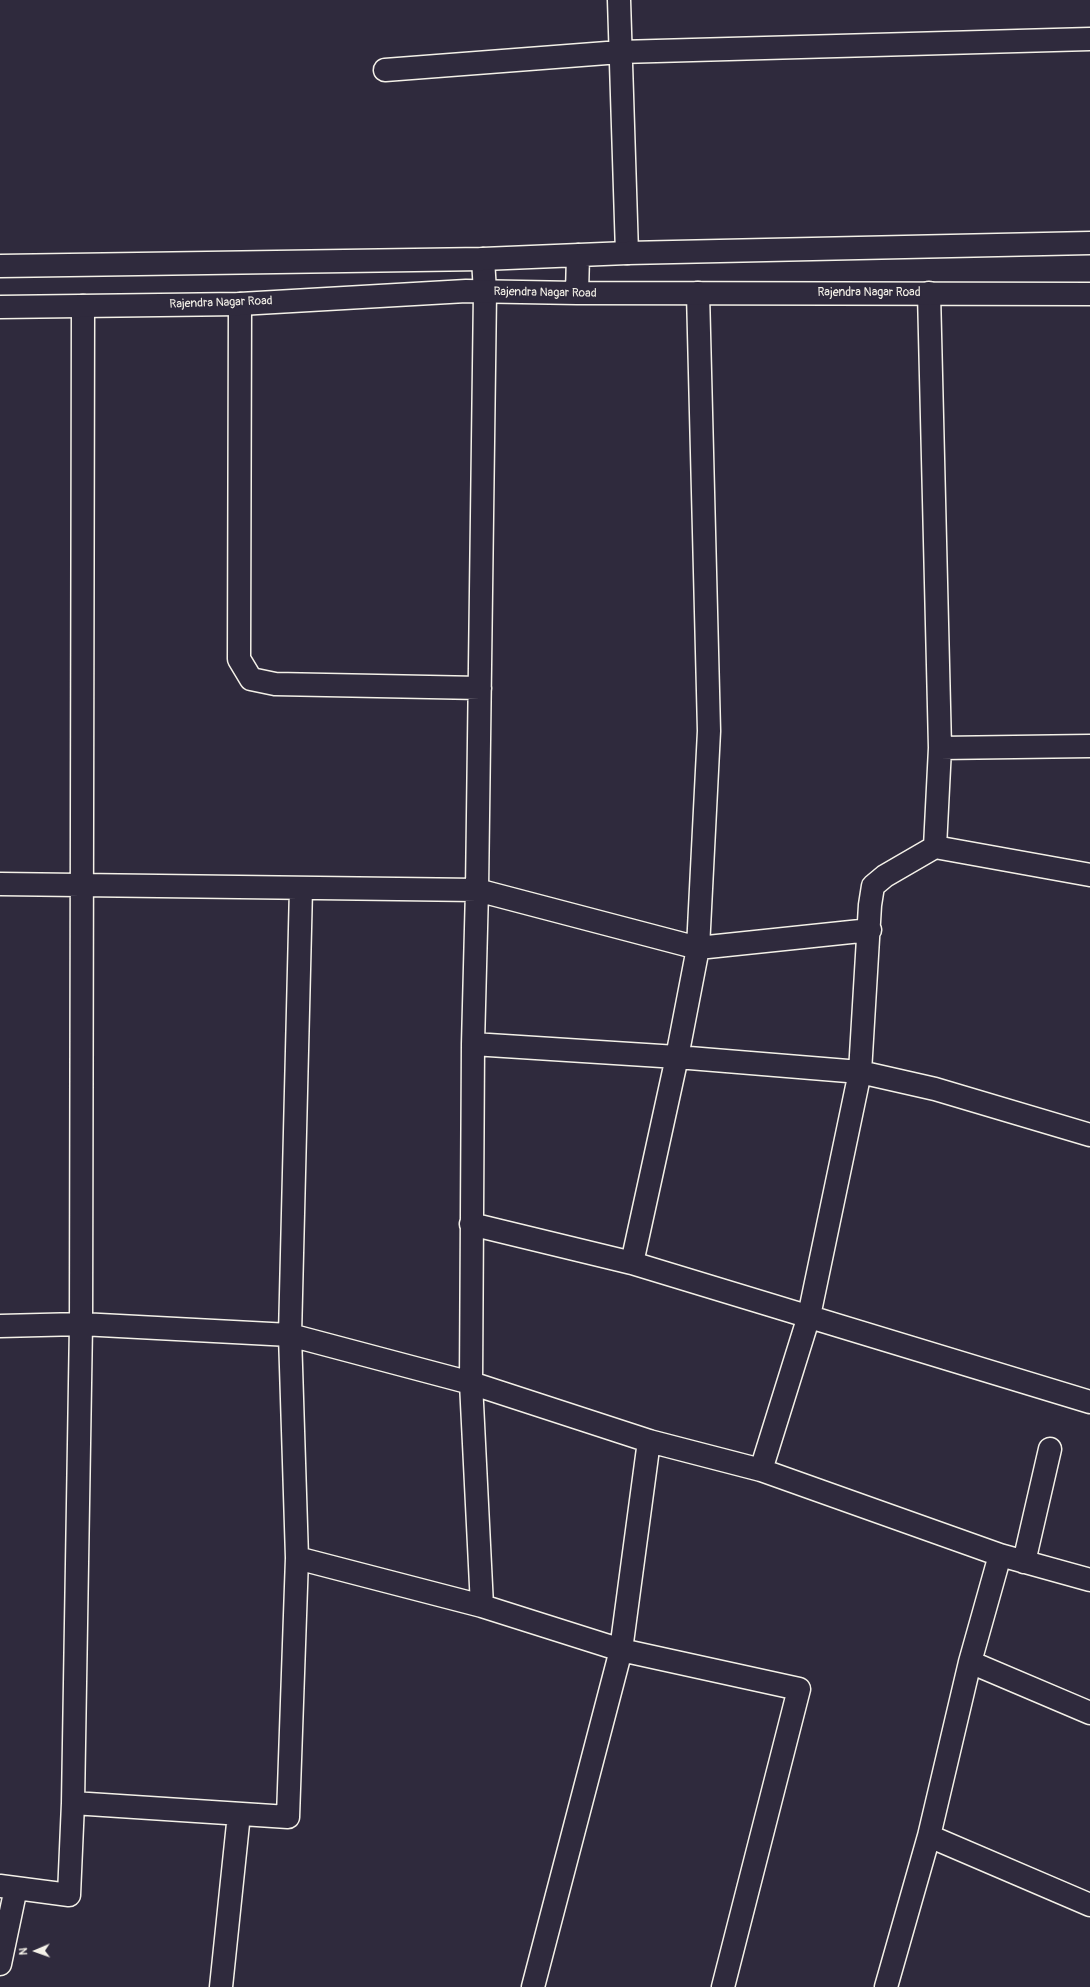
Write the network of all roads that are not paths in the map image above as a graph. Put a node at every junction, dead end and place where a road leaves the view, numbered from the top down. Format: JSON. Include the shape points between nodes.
{"nodes":[{"id":1,"x":618,"y":0,"type":"edge"},
{"id":2,"x":1090,"y":39,"type":"edge"},
{"id":3,"x":620,"y":52,"type":"junction"},
{"id":4,"x":385,"y":70,"type":"dead end"},
{"id":5,"x":1090,"y":243,"type":"edge"},
{"id":6,"x":627,"y":253,"type":"junction"},
{"id":7,"x":578,"y":255,"type":"junction"},
{"id":8,"x":483,"y":259,"type":"junction"},
{"id":9,"x":0,"y":266,"type":"edge"},
{"id":10,"x":485,"y":292,"type":"junction"},
{"id":11,"x":577,"y":293,"type":"junction"},
{"id":12,"x":698,"y":293,"type":"junction"},
{"id":13,"x":929,"y":294,"type":"junction"},
{"id":14,"x":1090,"y":294,"type":"edge"},
{"id":15,"x":240,"y":304,"type":"junction"},
{"id":16,"x":82,"y":306,"type":"junction"},
{"id":17,"x":0,"y":307,"type":"edge"},
{"id":18,"x":480,"y":688,"type":"junction"},
{"id":19,"x":1090,"y":746,"type":"edge"},
{"id":20,"x":940,"y":748,"type":"junction"},
{"id":21,"x":936,"y":847,"type":"junction"},
{"id":22,"x":1090,"y":875,"type":"edge"},
{"id":23,"x":0,"y":884,"type":"edge"},
{"id":24,"x":80,"y":886,"type":"junction"},
{"id":25,"x":301,"y":888,"type":"junction"},
{"id":26,"x":477,"y":890,"type":"junction"},
{"id":27,"x":870,"y":930,"type":"junction"},
{"id":28,"x":698,"y":948,"type":"junction"},
{"id":29,"x":472,"y":1044,"type":"junction"},
{"id":30,"x":677,"y":1057,"type":"junction"},
{"id":31,"x":860,"y":1072,"type":"junction"},
{"id":32,"x":1090,"y":1135,"type":"edge"},
{"id":33,"x":471,"y":1224,"type":"junction"},
{"id":34,"x":632,"y":1263,"type":"junction"},
{"id":35,"x":809,"y":1316,"type":"junction"},
{"id":36,"x":81,"y":1324,"type":"junction"},
{"id":37,"x":0,"y":1326,"type":"edge"},
{"id":38,"x":290,"y":1335,"type":"junction"},
{"id":39,"x":471,"y":1383,"type":"junction"},
{"id":40,"x":1090,"y":1402,"type":"edge"},
{"id":41,"x":649,"y":1441,"type":"junction"},
{"id":42,"x":1050,"y":1449,"type":"dead end"},
{"id":43,"x":761,"y":1470,"type":"junction"},
{"id":44,"x":1000,"y":1555,"type":"junction"},
{"id":45,"x":297,"y":1558,"type":"junction"},
{"id":46,"x":1024,"y":1562,"type":"junction"},
{"id":47,"x":1090,"y":1580,"type":"edge"},
{"id":48,"x":482,"y":1606,"type":"junction"},
{"id":49,"x":621,"y":1650,"type":"junction"},
{"id":50,"x":970,"y":1662,"type":"junction"},
{"id":51,"x":1090,"y":1713,"type":"edge"},
{"id":52,"x":73,"y":1803,"type":"junction"},
{"id":53,"x":239,"y":1814,"type":"junction"},
{"id":54,"x":929,"y":1836,"type":"junction"},
{"id":55,"x":8,"y":1887,"type":"edge"},
{"id":56,"x":1090,"y":1905,"type":"edge"},
{"id":57,"x":0,"y":1964,"type":"edge"},
{"id":58,"x":221,"y":1987,"type":"edge"},
{"id":59,"x":533,"y":1987,"type":"edge"},
{"id":60,"x":723,"y":1987,"type":"edge"},
{"id":61,"x":886,"y":1987,"type":"edge"}],
"edges":[{"from":1,"to":3,"type":"street"},
{"from":2,"to":3,"type":"street"},
{"from":3,"to":4,"type":"street"},
{"from":3,"to":6,"type":"street"},
{"from":5,"to":6,"type":"street"},
{"from":6,"to":7,"type":"street"},
{"from":7,"to":8,"type":"street"},
{"from":7,"to":11,"type":"street"},
{"from":8,"to":9,"type":"street"},
{"from":8,"to":10,"type":"street"},
{"from":10,"to":11,"type":"street","name":"Rajendra Nagar Road"},
{"from":10,"to":15,"type":"street","name":"Rajendra Nagar Road"},
{"from":10,"to":18,"type":"street"},
{"from":11,"to":12,"type":"street","name":"Rajendra Nagar Road"},
{"from":12,"to":13,"type":"street","name":"Rajendra Nagar Road"},
{"from":12,"to":28,"type":"street","via":[[709,731]]},
{"from":13,"to":14,"type":"street","name":"Rajendra Nagar Road"},
{"from":13,"to":20,"type":"street"},
{"from":15,"to":16,"type":"street","name":"Rajendra Nagar Road"},
{"from":15,"to":18,"type":"street","via":[[239,659],[251,679],[275,684]]},
{"from":16,"to":17,"type":"street","name":"Rajendra Nagar Road"},
{"from":16,"to":24,"type":"street"},
{"from":18,"to":26,"type":"street"},
{"from":19,"to":20,"type":"street"},
{"from":20,"to":21,"type":"street"},
{"from":21,"to":22,"type":"street"},
{"from":21,"to":27,"type":"street","via":[[885,876],[873,886]]},
{"from":23,"to":24,"type":"street"},
{"from":24,"to":25,"type":"street"},
{"from":24,"to":36,"type":"street"},
{"from":25,"to":26,"type":"street"},
{"from":25,"to":38,"type":"street"},
{"from":26,"to":28,"type":"street"},
{"from":26,"to":29,"type":"street"},
{"from":27,"to":28,"type":"street"},
{"from":27,"to":31,"type":"street"},
{"from":28,"to":30,"type":"street"},
{"from":29,"to":30,"type":"street"},
{"from":29,"to":33,"type":"street"},
{"from":30,"to":31,"type":"street"},
{"from":30,"to":34,"type":"street"},
{"from":31,"to":32,"type":"street","via":[[935,1089]]},
{"from":31,"to":35,"type":"street"},
{"from":33,"to":34,"type":"street"},
{"from":33,"to":39,"type":"street"},
{"from":34,"to":35,"type":"street"},
{"from":35,"to":40,"type":"street"},
{"from":35,"to":43,"type":"street"},
{"from":36,"to":37,"type":"street"},
{"from":36,"to":38,"type":"street"},
{"from":36,"to":52,"type":"street"},
{"from":38,"to":39,"type":"street"},
{"from":38,"to":45,"type":"street"},
{"from":39,"to":41,"type":"street"},
{"from":39,"to":48,"type":"street"},
{"from":41,"to":43,"type":"street"},
{"from":41,"to":49,"type":"street"},
{"from":42,"to":46,"type":"street"},
{"from":43,"to":44,"type":"street"},
{"from":44,"to":46,"type":"street"},
{"from":44,"to":50,"type":"street"},
{"from":45,"to":48,"type":"street"},
{"from":45,"to":53,"type":"street","via":[[288,1817]]},
{"from":46,"to":47,"type":"street"},
{"from":48,"to":49,"type":"street"},
{"from":49,"to":59,"type":"street"},
{"from":49,"to":60,"type":"street","via":[[799,1690]]},
{"from":50,"to":51,"type":"street"},
{"from":50,"to":54,"type":"street"},
{"from":52,"to":53,"type":"street"},
{"from":52,"to":55,"type":"street","via":[[69,1895]]},
{"from":53,"to":58,"type":"street"},
{"from":54,"to":56,"type":"street"},
{"from":54,"to":61,"type":"street"},
{"from":55,"to":57,"type":"street"}]}
